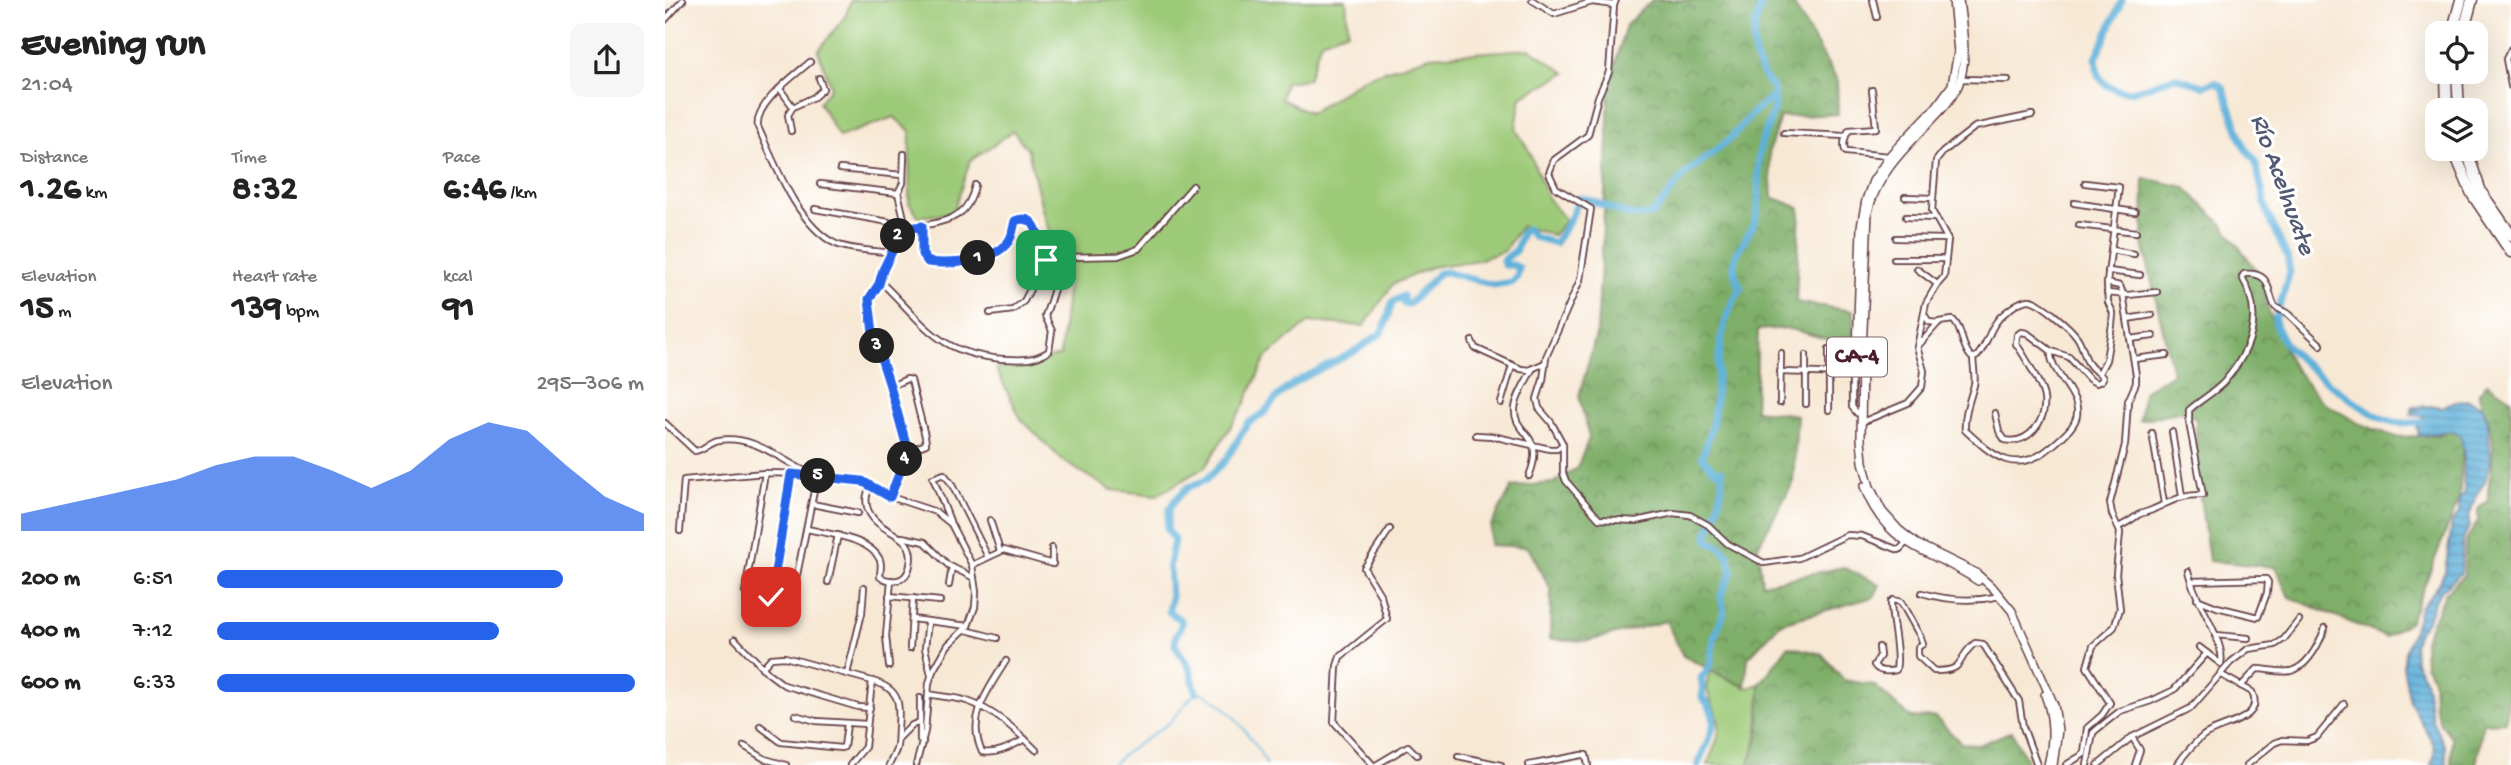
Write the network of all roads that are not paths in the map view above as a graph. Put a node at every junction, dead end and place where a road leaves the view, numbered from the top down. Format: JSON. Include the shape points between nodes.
{"nodes":[{"id":1,"x":683,"y":0,"type":"edge"},
{"id":2,"x":1532,"y":0,"type":"edge"},
{"id":3,"x":1873,"y":0,"type":"edge"},
{"id":4,"x":1953,"y":0,"type":"edge"},
{"id":5,"x":1959,"y":0,"type":"edge"},
{"id":6,"x":2461,"y":0,"type":"edge"},
{"id":7,"x":2472,"y":0,"type":"edge"},
{"id":8,"x":1615,"y":3,"type":"edge"},
{"id":9,"x":1877,"y":17,"type":"dead end"},
{"id":10,"x":665,"y":20,"type":"edge"},
{"id":11,"x":2455,"y":21,"type":"edge"},
{"id":12,"x":2466,"y":21,"type":"edge"},
{"id":13,"x":2511,"y":49,"type":"edge"},
{"id":14,"x":810,"y":62,"type":"dead end"},
{"id":15,"x":818,"y":78,"type":"dead end"},
{"id":16,"x":1960,"y":79,"type":"junction"},
{"id":17,"x":2008,"y":80,"type":"dead end"},
{"id":18,"x":2511,"y":86,"type":"edge"},
{"id":19,"x":780,"y":89,"type":"junction"},
{"id":20,"x":1872,"y":90,"type":"dead end"},
{"id":21,"x":793,"y":107,"type":"junction"},
{"id":22,"x":2032,"y":116,"type":"dead end"},
{"id":23,"x":1925,"y":122,"type":"junction"},
{"id":24,"x":791,"y":131,"type":"dead end"},
{"id":25,"x":1784,"y":133,"type":"dead end"},
{"id":26,"x":1845,"y":136,"type":"junction"},
{"id":27,"x":904,"y":154,"type":"dead end"},
{"id":28,"x":1892,"y":156,"type":"junction"},
{"id":29,"x":2459,"y":161,"type":"edge"},
{"id":30,"x":2469,"y":161,"type":"edge"},
{"id":31,"x":840,"y":169,"type":"dead end"},
{"id":32,"x":902,"y":175,"type":"junction"},
{"id":33,"x":2085,"y":183,"type":"dead end"},
{"id":34,"x":820,"y":184,"type":"dead end"},
{"id":35,"x":975,"y":185,"type":"dead end"},
{"id":36,"x":1193,"y":186,"type":"dead end"},
{"id":37,"x":898,"y":193,"type":"junction"},
{"id":38,"x":2477,"y":194,"type":"junction"},
{"id":39,"x":1905,"y":197,"type":"dead end"},
{"id":40,"x":1933,"y":198,"type":"junction"},
{"id":41,"x":2074,"y":203,"type":"dead end"},
{"id":42,"x":2485,"y":207,"type":"junction"},
{"id":43,"x":815,"y":209,"type":"dead end"},
{"id":44,"x":2117,"y":209,"type":"junction"},
{"id":45,"x":2135,"y":212,"type":"dead end"},
{"id":46,"x":1906,"y":217,"type":"dead end"},
{"id":47,"x":1936,"y":218,"type":"junction"},
{"id":48,"x":2079,"y":225,"type":"dead end"},
{"id":49,"x":922,"y":226,"type":"junction"},
{"id":50,"x":904,"y":228,"type":"junction"},
{"id":51,"x":2115,"y":229,"type":"junction"},
{"id":52,"x":2136,"y":232,"type":"dead end"},
{"id":53,"x":2511,"y":235,"type":"edge"},
{"id":54,"x":1896,"y":237,"type":"dead end"},
{"id":55,"x":1947,"y":239,"type":"junction"},
{"id":56,"x":2111,"y":250,"type":"junction"},
{"id":57,"x":2511,"y":252,"type":"edge"},
{"id":58,"x":891,"y":253,"type":"junction"},
{"id":59,"x":1044,"y":254,"type":"junction"},
{"id":60,"x":2134,"y":254,"type":"dead end"},
{"id":61,"x":1894,"y":259,"type":"dead end"},
{"id":62,"x":1946,"y":259,"type":"junction"},
{"id":63,"x":1917,"y":270,"type":"dead end"},
{"id":64,"x":2108,"y":271,"type":"junction"},
{"id":65,"x":2140,"y":275,"type":"dead end"},
{"id":66,"x":1057,"y":281,"type":"junction"},
{"id":67,"x":2107,"y":283,"type":"junction"},
{"id":68,"x":879,"y":284,"type":"junction"},
{"id":69,"x":1937,"y":285,"type":"junction"},
{"id":70,"x":2157,"y":292,"type":"dead end"},
{"id":71,"x":2108,"y":293,"type":"junction"},
{"id":72,"x":2123,"y":294,"type":"junction"},
{"id":73,"x":991,"y":313,"type":"dead end"},
{"id":74,"x":1923,"y":313,"type":"junction"},
{"id":75,"x":2152,"y":315,"type":"dead end"},
{"id":76,"x":2127,"y":319,"type":"junction"},
{"id":77,"x":1939,"y":322,"type":"junction"},
{"id":78,"x":2153,"y":336,"type":"dead end"},
{"id":79,"x":2130,"y":339,"type":"junction"},
{"id":80,"x":1472,"y":341,"type":"dead end"},
{"id":81,"x":2321,"y":345,"type":"dead end"},
{"id":82,"x":1917,"y":346,"type":"junction"},
{"id":83,"x":1829,"y":349,"type":"dead end"},
{"id":84,"x":1857,"y":351,"type":"junction"},
{"id":85,"x":2051,"y":351,"type":"junction"},
{"id":86,"x":1781,"y":353,"type":"dead end"},
{"id":87,"x":1806,"y":355,"type":"dead end"},
{"id":88,"x":2167,"y":355,"type":"dead end"},
{"id":89,"x":1973,"y":357,"type":"junction"},
{"id":90,"x":2134,"y":359,"type":"junction"},
{"id":91,"x":1545,"y":363,"type":"junction"},
{"id":92,"x":1512,"y":366,"type":"junction"},
{"id":93,"x":1533,"y":368,"type":"junction"},
{"id":94,"x":1780,"y":372,"type":"junction"},
{"id":95,"x":1805,"y":373,"type":"junction"},
{"id":96,"x":2099,"y":373,"type":"junction"},
{"id":97,"x":1829,"y":374,"type":"junction"},
{"id":98,"x":1852,"y":374,"type":"junction"},
{"id":99,"x":890,"y":386,"type":"junction"},
{"id":100,"x":1501,"y":403,"type":"dead end"},
{"id":101,"x":1780,"y":403,"type":"dead end"},
{"id":102,"x":1806,"y":404,"type":"dead end"},
{"id":103,"x":1829,"y":410,"type":"dead end"},
{"id":104,"x":1857,"y":413,"type":"junction"},
{"id":105,"x":1994,"y":413,"type":"dead end"},
{"id":106,"x":1861,"y":422,"type":"junction"},
{"id":107,"x":665,"y":423,"type":"edge"},
{"id":108,"x":2172,"y":432,"type":"dead end"},
{"id":109,"x":2152,"y":433,"type":"dead end"},
{"id":110,"x":1476,"y":435,"type":"dead end"},
{"id":111,"x":1563,"y":444,"type":"junction"},
{"id":112,"x":1534,"y":446,"type":"junction"},
{"id":113,"x":908,"y":451,"type":"junction"},
{"id":114,"x":765,"y":473,"type":"junction"},
{"id":115,"x":791,"y":474,"type":"junction"},
{"id":116,"x":814,"y":475,"type":"junction"},
{"id":117,"x":1529,"y":476,"type":"dead end"},
{"id":118,"x":870,"y":485,"type":"junction"},
{"id":119,"x":2182,"y":496,"type":"junction"},
{"id":120,"x":890,"y":497,"type":"junction"},
{"id":121,"x":2164,"y":503,"type":"junction"},
{"id":122,"x":812,"y":504,"type":"junction"},
{"id":123,"x":858,"y":513,"type":"dead end"},
{"id":124,"x":990,"y":520,"type":"dead end"},
{"id":125,"x":951,"y":524,"type":"junction"},
{"id":126,"x":2118,"y":527,"type":"junction"},
{"id":127,"x":807,"y":529,"type":"junction"},
{"id":128,"x":1390,"y":529,"type":"dead end"},
{"id":129,"x":680,"y":531,"type":"dead end"},
{"id":130,"x":838,"y":536,"type":"junction"},
{"id":131,"x":902,"y":537,"type":"junction"},
{"id":132,"x":1906,"y":543,"type":"junction"},
{"id":133,"x":1916,"y":546,"type":"junction"},
{"id":134,"x":1052,"y":548,"type":"dead end"},
{"id":135,"x":1000,"y":551,"type":"junction"},
{"id":136,"x":1932,"y":554,"type":"junction"},
{"id":137,"x":988,"y":557,"type":"junction"},
{"id":138,"x":972,"y":565,"type":"junction"},
{"id":139,"x":951,"y":567,"type":"junction"},
{"id":140,"x":2188,"y":570,"type":"dead end"},
{"id":141,"x":797,"y":575,"type":"dead end"},
{"id":142,"x":974,"y":578,"type":"junction"},
{"id":143,"x":891,"y":580,"type":"junction"},
{"id":144,"x":2191,"y":580,"type":"junction"},
{"id":145,"x":828,"y":582,"type":"dead end"},
{"id":146,"x":949,"y":585,"type":"dead end"},
{"id":147,"x":864,"y":587,"type":"dead end"},
{"id":148,"x":745,"y":592,"type":"dead end"},
{"id":149,"x":1922,"y":593,"type":"dead end"},
{"id":150,"x":889,"y":596,"type":"junction"},
{"id":151,"x":771,"y":597,"type":"dead end"},
{"id":152,"x":1995,"y":597,"type":"junction"},
{"id":153,"x":913,"y":598,"type":"junction"},
{"id":154,"x":2197,"y":599,"type":"junction"},
{"id":155,"x":940,"y":601,"type":"dead end"},
{"id":156,"x":912,"y":619,"type":"junction"},
{"id":157,"x":2299,"y":620,"type":"dead end"},
{"id":158,"x":928,"y":621,"type":"junction"},
{"id":159,"x":967,"y":628,"type":"junction"},
{"id":160,"x":2325,"y":628,"type":"dead end"},
{"id":161,"x":2215,"y":635,"type":"junction"},
{"id":162,"x":997,"y":638,"type":"dead end"},
{"id":163,"x":2248,"y":638,"type":"dead end"},
{"id":164,"x":735,"y":639,"type":"dead end"},
{"id":165,"x":1879,"y":647,"type":"dead end"},
{"id":166,"x":2199,"y":647,"type":"dead end"},
{"id":167,"x":911,"y":648,"type":"dead end"},
{"id":168,"x":2207,"y":653,"type":"junction"},
{"id":169,"x":1006,"y":661,"type":"dead end"},
{"id":170,"x":2221,"y":664,"type":"junction"},
{"id":171,"x":889,"y":666,"type":"dead end"},
{"id":172,"x":762,"y":668,"type":"junction"},
{"id":173,"x":2222,"y":673,"type":"junction"},
{"id":174,"x":847,"y":674,"type":"junction"},
{"id":175,"x":931,"y":676,"type":"junction"},
{"id":176,"x":872,"y":681,"type":"junction"},
{"id":177,"x":2241,"y":685,"type":"junction"},
{"id":178,"x":928,"y":694,"type":"junction"},
{"id":179,"x":920,"y":698,"type":"dead end"},
{"id":180,"x":2344,"y":704,"type":"dead end"},
{"id":181,"x":979,"y":706,"type":"junction"},
{"id":182,"x":870,"y":708,"type":"junction"},
{"id":183,"x":795,"y":715,"type":"dead end"},
{"id":184,"x":920,"y":722,"type":"junction"},
{"id":185,"x":846,"y":724,"type":"junction"},
{"id":186,"x":867,"y":724,"type":"junction"},
{"id":187,"x":760,"y":726,"type":"dead end"},
{"id":188,"x":2132,"y":737,"type":"junction"},
{"id":189,"x":899,"y":738,"type":"junction"},
{"id":190,"x":1025,"y":739,"type":"junction"},
{"id":191,"x":923,"y":742,"type":"junction"},
{"id":192,"x":744,"y":746,"type":"dead end"},
{"id":193,"x":1036,"y":750,"type":"dead end"},
{"id":194,"x":1417,"y":755,"type":"dead end"},
{"id":195,"x":1458,"y":756,"type":"dead end"},
{"id":196,"x":2254,"y":762,"type":"edge"},
{"id":197,"x":786,"y":765,"type":"edge"},
{"id":198,"x":850,"y":765,"type":"edge"},
{"id":199,"x":888,"y":765,"type":"edge"},
{"id":200,"x":916,"y":765,"type":"edge"},
{"id":201,"x":1375,"y":765,"type":"edge"},
{"id":202,"x":1501,"y":765,"type":"edge"},
{"id":203,"x":1529,"y":765,"type":"edge"},
{"id":204,"x":1588,"y":765,"type":"edge"},
{"id":205,"x":2037,"y":765,"type":"edge"},
{"id":206,"x":2048,"y":765,"type":"edge"},
{"id":207,"x":2053,"y":765,"type":"edge"},
{"id":208,"x":2066,"y":765,"type":"edge"},
{"id":209,"x":2087,"y":765,"type":"edge"},
{"id":210,"x":2098,"y":765,"type":"edge"},
{"id":211,"x":2135,"y":765,"type":"edge"},
{"id":212,"x":2177,"y":765,"type":"edge"},
{"id":213,"x":2247,"y":765,"type":"edge"}],
"edges":[{"from":1,"to":10,"type":"street"},
{"from":2,"to":8,"type":"street","via":[[1554,14],[1595,2]]},
{"from":3,"to":9,"type":"street"},
{"from":4,"to":23,"type":"main road","number":"CA-4","via":[[1958,46],[1954,79]]},
{"from":5,"to":16,"type":"main road","number":"CA-4","via":[[1964,42]]},
{"from":6,"to":11,"type":"highway"},
{"from":7,"to":12,"type":"highway"},
{"from":8,"to":91,"type":"street","via":[[1609,72],[1588,135],[1554,160],[1549,173],[1556,188],[1591,211],[1580,280]]},
{"from":13,"to":18,"type":"street","via":[[2506,59]]},
{"from":14,"to":19,"type":"street"},
{"from":15,"to":21,"type":"street","via":[[823,89]]},
{"from":16,"to":17,"type":"street"},
{"from":16,"to":23,"type":"main road","number":"CA-4","via":[[1948,102]]},
{"from":19,"to":21,"type":"street"},
{"from":19,"to":58,"type":"street","via":[[763,106],[757,121],[801,215],[838,244]]},
{"from":20,"to":26,"type":"street","via":[[1876,128],[1849,130]]},
{"from":21,"to":24,"type":"street","via":[[788,115]]},
{"from":22,"to":40,"type":"street","via":[[1982,124],[1943,152],[1936,161]]},
{"from":23,"to":28,"type":"main road","number":"CA-4"},
{"from":25,"to":26,"type":"street"},
{"from":26,"to":28,"type":"street","via":[[1846,152]]},
{"from":27,"to":32,"type":"street"},
{"from":28,"to":84,"type":"main road","number":"CA-4","via":[[1873,181],[1862,218]]},
{"from":28,"to":106,"type":"main road","number":"CA-4","via":[[1867,218]]},
{"from":29,"to":38,"type":"highway"},
{"from":30,"to":38,"type":"highway"},
{"from":31,"to":32,"type":"street"},
{"from":32,"to":37,"type":"street"},
{"from":33,"to":44,"type":"street","via":[[2119,187]]},
{"from":34,"to":37,"type":"street"},
{"from":35,"to":49,"type":"street","via":[[970,205],[962,213]]},
{"from":36,"to":66,"type":"street","via":[[1138,249],[1118,256],[1069,257]]},
{"from":37,"to":50,"type":"street"},
{"from":38,"to":42,"type":"highway"},
{"from":39,"to":40,"type":"street"},
{"from":40,"to":47,"type":"street"},
{"from":41,"to":44,"type":"street"},
{"from":42,"to":53,"type":"highway"},
{"from":42,"to":57,"type":"highway"},
{"from":43,"to":50,"type":"street"},
{"from":44,"to":45,"type":"street"},
{"from":44,"to":51,"type":"street"},
{"from":46,"to":47,"type":"street"},
{"from":47,"to":55,"type":"street"},
{"from":48,"to":51,"type":"street"},
{"from":49,"to":50,"type":"street"},
{"from":49,"to":59,"type":"street","via":[[922,254],[928,262],[956,263],[1000,251],[1011,237],[1015,221],[1025,218],[1035,225]]},
{"from":50,"to":58,"type":"street"},
{"from":51,"to":52,"type":"street"},
{"from":51,"to":56,"type":"street"},
{"from":54,"to":55,"type":"street"},
{"from":55,"to":62,"type":"street"},
{"from":56,"to":60,"type":"street"},
{"from":56,"to":64,"type":"street"},
{"from":58,"to":68,"type":"street"},
{"from":59,"to":66,"type":"street"},
{"from":59,"to":73,"type":"street","via":[[1024,301],[1013,310]]},
{"from":61,"to":62,"type":"street"},
{"from":62,"to":69,"type":"street","via":[[1944,277]]},
{"from":63,"to":69,"type":"street"},
{"from":64,"to":65,"type":"street"},
{"from":64,"to":67,"type":"street"},
{"from":66,"to":68,"type":"street","via":[[1045,316],[1052,331],[1049,351],[1031,360],[985,357],[955,349]]},
{"from":67,"to":71,"type":"street"},
{"from":67,"to":72,"type":"street","via":[[2120,286]]},
{"from":68,"to":99,"type":"street","via":[[869,299],[869,311]]},
{"from":69,"to":74,"type":"street"},
{"from":70,"to":72,"type":"street"},
{"from":71,"to":72,"type":"street"},
{"from":71,"to":96,"type":"street","via":[[2112,324]]},
{"from":72,"to":76,"type":"street"},
{"from":74,"to":77,"type":"street","via":[[1929,322]]},
{"from":74,"to":82,"type":"street"},
{"from":75,"to":76,"type":"street"},
{"from":76,"to":79,"type":"street"},
{"from":77,"to":82,"type":"street"},
{"from":77,"to":89,"type":"street","via":[[1954,320],[1958,324],[1962,342]]},
{"from":78,"to":79,"type":"street"},
{"from":79,"to":90,"type":"street"},
{"from":80,"to":92,"type":"street","via":[[1475,348]]},
{"from":81,"to":119,"type":"street","via":[[2275,307],[2267,280],[2242,276],[2253,299],[2253,334],[2223,383],[2189,410],[2203,495]]},
{"from":82,"to":106,"type":"street","via":[[1924,371],[1917,394],[1906,404]]},
{"from":83,"to":97,"type":"street"},
{"from":84,"to":98,"type":"street"},
{"from":84,"to":104,"type":"main road","number":"CA-4"},
{"from":85,"to":89,"type":"street","via":[[2052,363],[2070,389],[2076,415],[2074,424],[2057,442],[2037,459],[2027,461],[1995,456],[1965,430],[1974,384]]},
{"from":85,"to":96,"type":"street","via":[[2069,357],[2096,383],[2102,378]]},
{"from":85,"to":105,"type":"street","via":[[2027,333],[2017,335],[2016,344],[2044,394],[2043,410],[2031,434],[2005,440]]},
{"from":86,"to":94,"type":"street"},
{"from":87,"to":95,"type":"street"},
{"from":88,"to":90,"type":"street"},
{"from":89,"to":96,"type":"street","via":[[1980,354],[2003,313],[2031,300],[2079,339],[2087,363]]},
{"from":90,"to":126,"type":"street","via":[[2136,383],[2128,401],[2125,445],[2110,503]]},
{"from":91,"to":93,"type":"street"},
{"from":91,"to":111,"type":"street","via":[[1538,405]]},
{"from":92,"to":93,"type":"street"},
{"from":92,"to":100,"type":"street"},
{"from":93,"to":112,"type":"street","via":[[1515,411]]},
{"from":94,"to":95,"type":"street"},
{"from":94,"to":101,"type":"street"},
{"from":95,"to":97,"type":"street"},
{"from":95,"to":102,"type":"street"},
{"from":97,"to":98,"type":"street"},
{"from":97,"to":103,"type":"street"},
{"from":98,"to":104,"type":"street","via":[[1852,407]]},
{"from":99,"to":113,"type":"street"},
{"from":99,"to":113,"type":"street","via":[[911,380],[926,444]]},
{"from":104,"to":132,"type":"main road","number":"CA-4","via":[[1858,462],[1868,496],[1888,527]]},
{"from":106,"to":133,"type":"main road","number":"CA-4","via":[[1863,462],[1874,496],[1894,526]]},
{"from":107,"to":116,"type":"street","via":[[695,451],[713,441],[756,444]]},
{"from":108,"to":119,"type":"street"},
{"from":109,"to":121,"type":"street"},
{"from":110,"to":112,"type":"street"},
{"from":111,"to":112,"type":"street","via":[[1556,449]]},
{"from":111,"to":132,"type":"street","via":[[1566,481],[1599,519],[1636,521],[1676,513],[1690,515],[1728,544],[1764,563],[1799,558],[1847,535],[1899,550]]},
{"from":112,"to":117,"type":"street"},
{"from":113,"to":120,"type":"street"},
{"from":114,"to":115,"type":"street"},
{"from":114,"to":129,"type":"street","via":[[684,480]]},
{"from":114,"to":148,"type":"street"},
{"from":115,"to":116,"type":"street"},
{"from":115,"to":151,"type":"street"},
{"from":116,"to":118,"type":"street"},
{"from":116,"to":122,"type":"street"},
{"from":118,"to":120,"type":"street"},
{"from":118,"to":131,"type":"street","via":[[866,496],[871,515]]},
{"from":119,"to":121,"type":"street"},
{"from":120,"to":125,"type":"street","via":[[936,512]]},
{"from":121,"to":126,"type":"street"},
{"from":122,"to":123,"type":"street"},
{"from":122,"to":127,"type":"street"},
{"from":124,"to":135,"type":"street"},
{"from":125,"to":137,"type":"street","via":[[933,478],[944,474]]},
{"from":125,"to":138,"type":"street"},
{"from":126,"to":208,"type":"street","via":[[2120,609],[2114,627],[2093,646],[2087,667],[2110,703],[2087,728],[2084,754]]},
{"from":127,"to":130,"type":"street"},
{"from":127,"to":141,"type":"street"},
{"from":128,"to":201,"type":"street","via":[[1364,568],[1385,605],[1387,619],[1340,657],[1337,666],[1334,722]]},
{"from":130,"to":143,"type":"street","via":[[854,540],[879,557],[880,577]]},
{"from":130,"to":145,"type":"street"},
{"from":131,"to":139,"type":"street","via":[[926,542]]},
{"from":131,"to":143,"type":"street","via":[[911,562],[903,578]]},
{"from":132,"to":133,"type":"main road","number":"CA-4"},
{"from":133,"to":136,"type":"main road","number":"CA-4"},
{"from":134,"to":135,"type":"street","via":[[1053,564]]},
{"from":135,"to":137,"type":"street"},
{"from":136,"to":152,"type":"main road","number":"CA-4","via":[[1972,577]]},
{"from":136,"to":207,"type":"main road","number":"CA-4","via":[[1976,573],[2012,611],[2054,705],[2058,737]]},
{"from":137,"to":138,"type":"street"},
{"from":138,"to":142,"type":"street"},
{"from":139,"to":142,"type":"street"},
{"from":139,"to":146,"type":"street"},
{"from":140,"to":144,"type":"street"},
{"from":142,"to":159,"type":"street","via":[[975,607]]},
{"from":143,"to":150,"type":"street"},
{"from":144,"to":154,"type":"street"},
{"from":144,"to":154,"type":"street","via":[[2268,582],[2258,617]]},
{"from":147,"to":174,"type":"street"},
{"from":149,"to":152,"type":"street","via":[[1944,599]]},
{"from":150,"to":153,"type":"street"},
{"from":150,"to":171,"type":"street"},
{"from":152,"to":206,"type":"main road","number":"CA-4","via":[[2018,633],[2049,705]]},
{"from":153,"to":155,"type":"street"},
{"from":153,"to":156,"type":"street"},
{"from":154,"to":161,"type":"street"},
{"from":156,"to":158,"type":"street"},
{"from":156,"to":167,"type":"street"},
{"from":157,"to":173,"type":"street","via":[[2284,639],[2248,649]]},
{"from":158,"to":159,"type":"street"},
{"from":158,"to":175,"type":"street","via":[[925,648]]},
{"from":159,"to":162,"type":"street"},
{"from":159,"to":175,"type":"street","via":[[948,645]]},
{"from":160,"to":177,"type":"street","via":[[2316,650],[2300,667],[2257,669]]},
{"from":161,"to":163,"type":"street"},
{"from":161,"to":170,"type":"street","via":[[2223,652]]},
{"from":164,"to":172,"type":"street"},
{"from":165,"to":205,"type":"street","via":[[1876,668],[1896,670],[1893,600],[1901,602],[1921,638],[1918,656],[1934,671],[1953,670],[1967,649],[1983,644],[2019,701]]},
{"from":166,"to":168,"type":"street"},
{"from":168,"to":170,"type":"street"},
{"from":168,"to":209,"type":"street","via":[[2174,690],[2120,711],[2096,730]]},
{"from":169,"to":181,"type":"street"},
{"from":170,"to":173,"type":"street"},
{"from":172,"to":174,"type":"street","via":[[771,658],[785,657]]},
{"from":172,"to":182,"type":"street","via":[[784,685]]},
{"from":173,"to":177,"type":"street"},
{"from":173,"to":188,"type":"street","via":[[2191,708]]},
{"from":174,"to":176,"type":"street"},
{"from":175,"to":178,"type":"street"},
{"from":176,"to":182,"type":"street"},
{"from":176,"to":189,"type":"street","via":[[897,698]]},
{"from":177,"to":212,"type":"street","via":[[2252,692],[2254,709],[2202,737]]},
{"from":178,"to":181,"type":"street"},
{"from":178,"to":191,"type":"street"},
{"from":179,"to":184,"type":"street"},
{"from":180,"to":196,"type":"street","via":[[2317,737],[2274,743]]},
{"from":181,"to":190,"type":"street","via":[[1009,723]]},
{"from":181,"to":190,"type":"street","via":[[977,735],[982,752],[1009,748]]},
{"from":182,"to":186,"type":"street"},
{"from":183,"to":185,"type":"street"},
{"from":184,"to":189,"type":"street"},
{"from":184,"to":191,"type":"street"},
{"from":185,"to":186,"type":"street"},
{"from":185,"to":187,"type":"street","via":[[841,748],[781,742]]},
{"from":186,"to":198,"type":"street","via":[[865,747]]},
{"from":188,"to":210,"type":"street"},
{"from":188,"to":211,"type":"street","via":[[2140,750]]},
{"from":189,"to":199,"type":"street"},
{"from":190,"to":193,"type":"street"},
{"from":191,"to":200,"type":"street"},
{"from":192,"to":197,"type":"street"},
{"from":194,"to":201,"type":"street","via":[[1408,746]]},
{"from":195,"to":202,"type":"street"},
{"from":196,"to":213,"type":"street"},
{"from":203,"to":204,"type":"street","via":[[1582,755]]}]}
